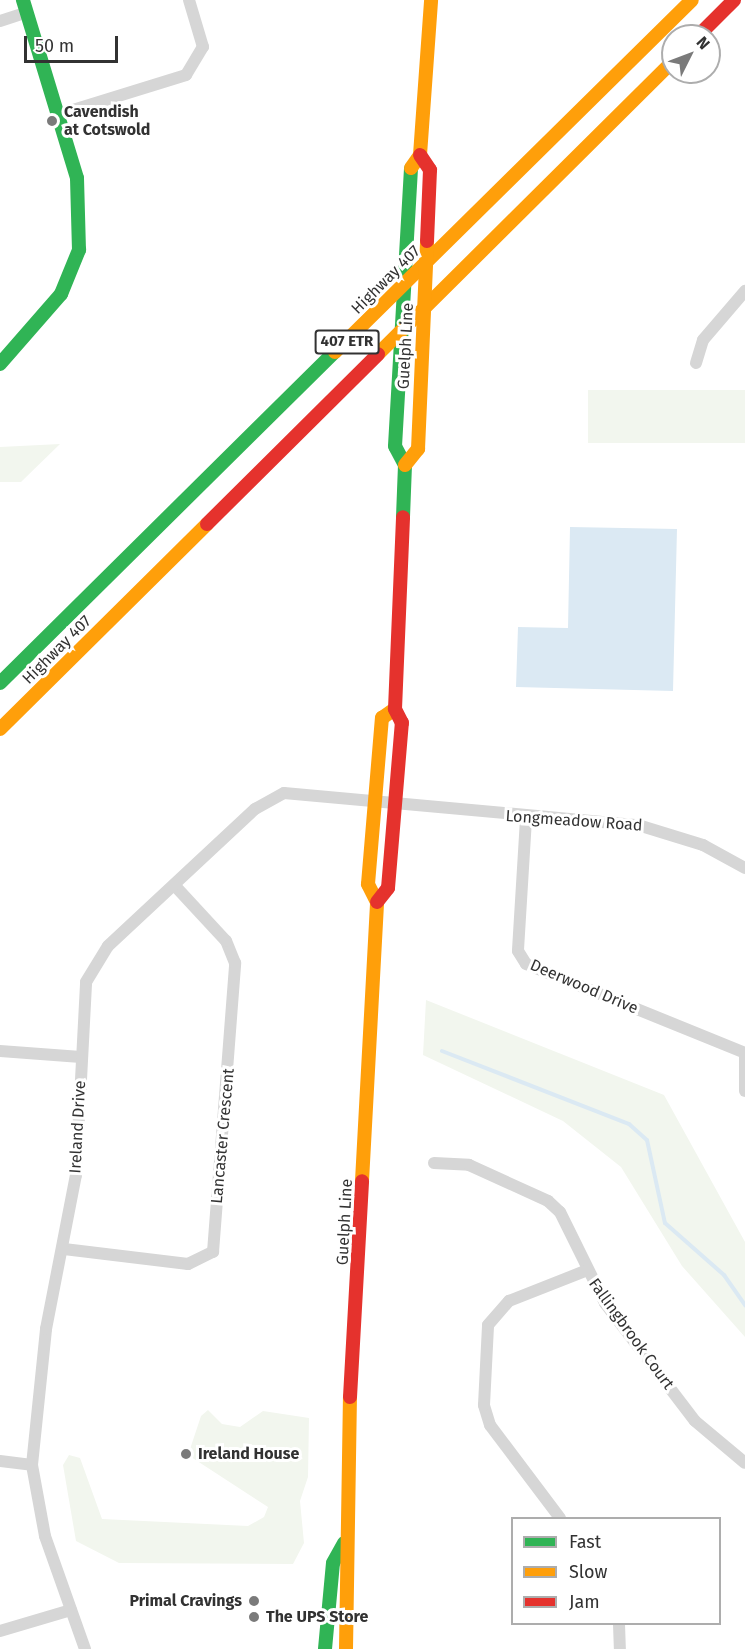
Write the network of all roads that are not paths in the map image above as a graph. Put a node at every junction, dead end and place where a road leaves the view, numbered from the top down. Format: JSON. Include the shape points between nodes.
{"nodes":[{"id":1,"x":189,"y":0,"type":"edge"},
{"id":2,"x":431,"y":0,"type":"edge"},
{"id":3,"x":692,"y":0,"type":"edge"},
{"id":4,"x":734,"y":0,"type":"edge"},
{"id":5,"x":25,"y":6,"type":"edge"},
{"id":6,"x":0,"y":21,"type":"edge"},
{"id":7,"x":710,"y":24,"type":"edge"},
{"id":8,"x":661,"y":73,"type":"edge"},
{"id":9,"x":60,"y":114,"type":"junction"},
{"id":10,"x":420,"y":155,"type":"junction"},
{"id":11,"x":745,"y":291,"type":"edge"},
{"id":12,"x":696,"y":363,"type":"dead end"},
{"id":13,"x":0,"y":364,"type":"edge"},
{"id":14,"x":405,"y":465,"type":"junction"},
{"id":15,"x":0,"y":683,"type":"edge"},
{"id":16,"x":395,"y":709,"type":"junction"},
{"id":17,"x":0,"y":729,"type":"edge"},
{"id":18,"x":376,"y":802,"type":"junction"},
{"id":19,"x":395,"y":805,"type":"junction"},
{"id":20,"x":526,"y":819,"type":"junction"},
{"id":21,"x":745,"y":868,"type":"edge"},
{"id":22,"x":177,"y":888,"type":"junction"},
{"id":23,"x":377,"y":902,"type":"junction"},
{"id":24,"x":0,"y":1051,"type":"edge"},
{"id":25,"x":745,"y":1055,"type":"edge"},
{"id":26,"x":81,"y":1058,"type":"junction"},
{"id":27,"x":745,"y":1091,"type":"edge"},
{"id":28,"x":434,"y":1163,"type":"dead end"},
{"id":29,"x":64,"y":1249,"type":"junction"},
{"id":30,"x":585,"y":1271,"type":"junction"},
{"id":31,"x":0,"y":1461,"type":"edge"},
{"id":32,"x":745,"y":1463,"type":"edge"},
{"id":33,"x":32,"y":1465,"type":"junction"},
{"id":34,"x":559,"y":1517,"type":"edge"},
{"id":35,"x":344,"y":1543,"type":"junction"},
{"id":36,"x":71,"y":1610,"type":"junction"},
{"id":37,"x":619,"y":1625,"type":"edge"},
{"id":38,"x":0,"y":1631,"type":"edge"},
{"id":39,"x":85,"y":1649,"type":"edge"},
{"id":40,"x":325,"y":1649,"type":"edge"},
{"id":41,"x":346,"y":1649,"type":"edge"},
{"id":42,"x":620,"y":1649,"type":"edge"}],
"edges":[{"from":1,"to":9,"type":"street","via":[[203,47],[186,75]]},
{"from":2,"to":10,"type":"main road","name":"Guelph Line"},
{"from":3,"to":15,"type":"main road","name":"Highway 407","number":"407 ETR"},
{"from":4,"to":7,"type":"main road"},
{"from":5,"to":6,"type":"street"},
{"from":5,"to":9,"type":"main road"},
{"from":8,"to":17,"type":"main road","name":"Highway 407","number":"407 ETR"},
{"from":9,"to":13,"type":"main road","via":[[77,178],[79,250],[61,294]]},
{"from":10,"to":14,"type":"main road","name":"Guelph Line","via":[[410,170],[395,446]]},
{"from":10,"to":14,"type":"main road","name":"Guelph Line","via":[[430,170],[419,430],[418,449]]},
{"from":11,"to":12,"type":"street","via":[[703,340]]},
{"from":14,"to":16,"type":"main road","name":"Guelph Line"},
{"from":16,"to":18,"type":"main road","name":"Guelph Line","via":[[382,718]]},
{"from":16,"to":19,"type":"main road","name":"Guelph Line","via":[[402,723]]},
{"from":18,"to":19,"type":"street","name":"Ireland Drive"},
{"from":18,"to":22,"type":"street","name":"Ireland Drive","via":[[284,793],[270,797]]},
{"from":18,"to":23,"type":"main road","name":"Guelph Line","via":[[368,884]]},
{"from":19,"to":20,"type":"street","name":"Longmeadow Road"},
{"from":19,"to":23,"type":"main road","name":"Guelph Line","via":[[388,888]]},
{"from":20,"to":21,"type":"street","name":"Longmeadow Road","via":[[664,830]]},
{"from":20,"to":25,"type":"street","name":"Deerwood Drive","via":[[518,951],[526,964]]},
{"from":22,"to":26,"type":"street","name":"Ireland Drive","via":[[94,965],[86,982]]},
{"from":22,"to":29,"type":"street","name":"Lancaster Crescent","via":[[226,941],[235,963],[213,1252],[188,1264]]},
{"from":23,"to":35,"type":"main road","name":"Guelph Line"},
{"from":24,"to":26,"type":"street"},
{"from":25,"to":27,"type":"street"},
{"from":26,"to":29,"type":"street","name":"Ireland Drive","via":[[76,1175]]},
{"from":28,"to":30,"type":"street","name":"Fallingbrook Court","via":[[469,1165],[548,1201],[567,1224]]},
{"from":29,"to":33,"type":"street","name":"Ireland Drive","via":[[46,1329]]},
{"from":30,"to":32,"type":"street","name":"Fallingbrook Court","via":[[695,1421]]},
{"from":30,"to":34,"type":"street","via":[[509,1300],[488,1325],[484,1405],[490,1425]]},
{"from":31,"to":33,"type":"street"},
{"from":33,"to":36,"type":"street","name":"Ireland Drive","via":[[37,1508]]},
{"from":35,"to":40,"type":"main road","name":"Guelph Line","via":[[333,1563]]},
{"from":35,"to":41,"type":"main road","name":"Guelph Line","via":[[351,1562]]},
{"from":36,"to":38,"type":"street"},
{"from":36,"to":39,"type":"street","name":"Ireland Drive"},
{"from":37,"to":42,"type":"street"}]}
